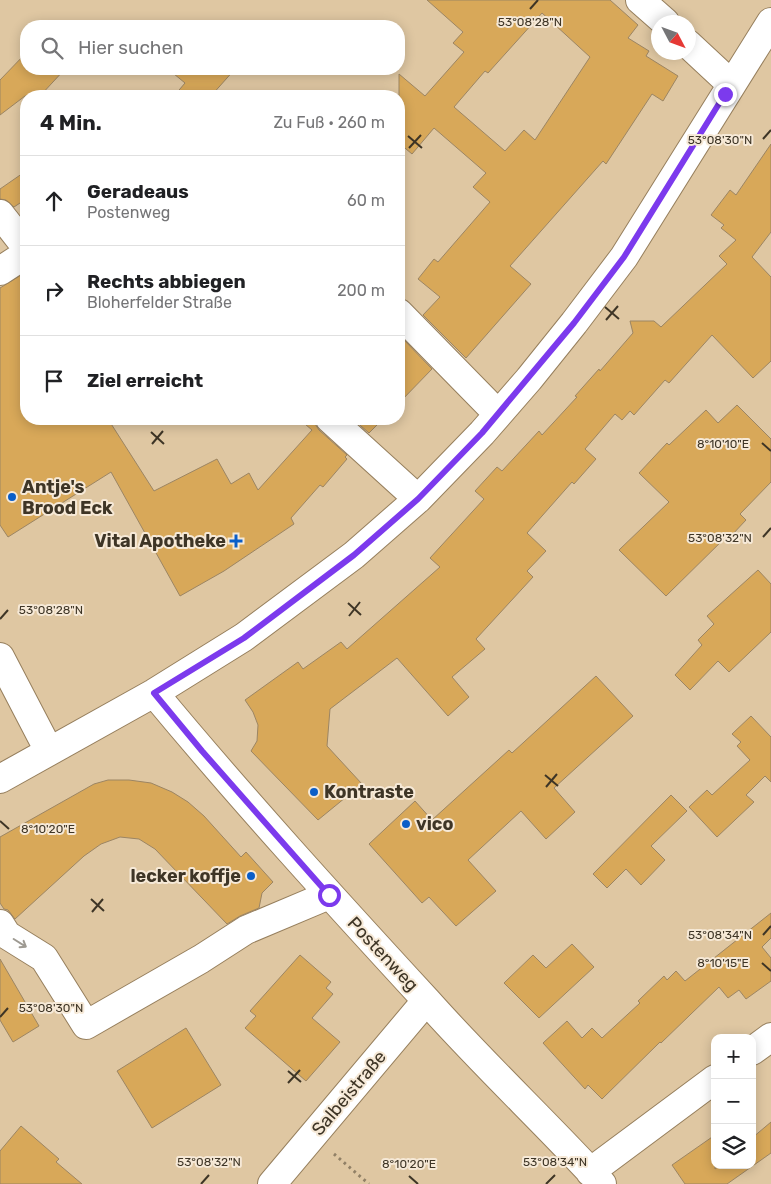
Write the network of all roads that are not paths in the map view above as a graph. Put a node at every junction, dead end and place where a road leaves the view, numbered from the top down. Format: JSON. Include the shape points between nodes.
{"nodes":[{"id":1,"x":640,"y":0,"type":"edge"},
{"id":2,"x":657,"y":15,"type":"edge"},
{"id":3,"x":771,"y":22,"type":"edge"},
{"id":4,"x":696,"y":51,"type":"edge"},
{"id":5,"x":731,"y":84,"type":"junction"},
{"id":6,"x":0,"y":214,"type":"edge"},
{"id":7,"x":20,"y":239,"type":"edge"},
{"id":8,"x":20,"y":258,"type":"edge"},
{"id":9,"x":0,"y":270,"type":"edge"},
{"id":10,"x":405,"y":319,"type":"edge"},
{"id":11,"x":498,"y":414,"type":"junction"},
{"id":12,"x":337,"y":425,"type":"edge"},
{"id":13,"x":418,"y":499,"type":"junction"},
{"id":14,"x":0,"y":657,"type":"edge"},
{"id":15,"x":154,"y":693,"type":"junction"},
{"id":16,"x":50,"y":751,"type":"junction"},
{"id":17,"x":0,"y":779,"type":"edge"},
{"id":18,"x":329,"y":895,"type":"junction"},
{"id":19,"x":0,"y":924,"type":"edge"},
{"id":20,"x":426,"y":1001,"type":"junction"},
{"id":21,"x":771,"y":1037,"type":"edge"},
{"id":22,"x":756,"y":1048,"type":"edge"},
{"id":23,"x":711,"y":1082,"type":"edge"},
{"id":24,"x":596,"y":1178,"type":"edge"},
{"id":25,"x":272,"y":1184,"type":"edge"}],
"edges":[{"from":1,"to":2,"type":"street"},
{"from":3,"to":5,"type":"street"},
{"from":4,"to":5,"type":"street"},
{"from":5,"to":11,"type":"street","via":[[624,257]]},
{"from":6,"to":7,"type":"street"},
{"from":8,"to":9,"type":"street"},
{"from":10,"to":11,"type":"street"},
{"from":11,"to":13,"type":"street"},
{"from":12,"to":13,"type":"street"},
{"from":13,"to":15,"type":"street","via":[[354,555],[244,638]]},
{"from":14,"to":16,"type":"street"},
{"from":15,"to":16,"type":"street"},
{"from":15,"to":18,"type":"street","name":"Postenweg"},
{"from":16,"to":17,"type":"street"},
{"from":19,"to":18,"type":"street","one_way":true,"via":[[7,935],[44,958],[86,1025],[246,930]]},
{"from":18,"to":20,"type":"street","name":"Postenweg"},
{"from":20,"to":24,"type":"street","name":"Postenweg"},
{"from":20,"to":25,"type":"street","name":"Salbeistraße"},
{"from":21,"to":22,"type":"street"},
{"from":23,"to":24,"type":"street"}]}
